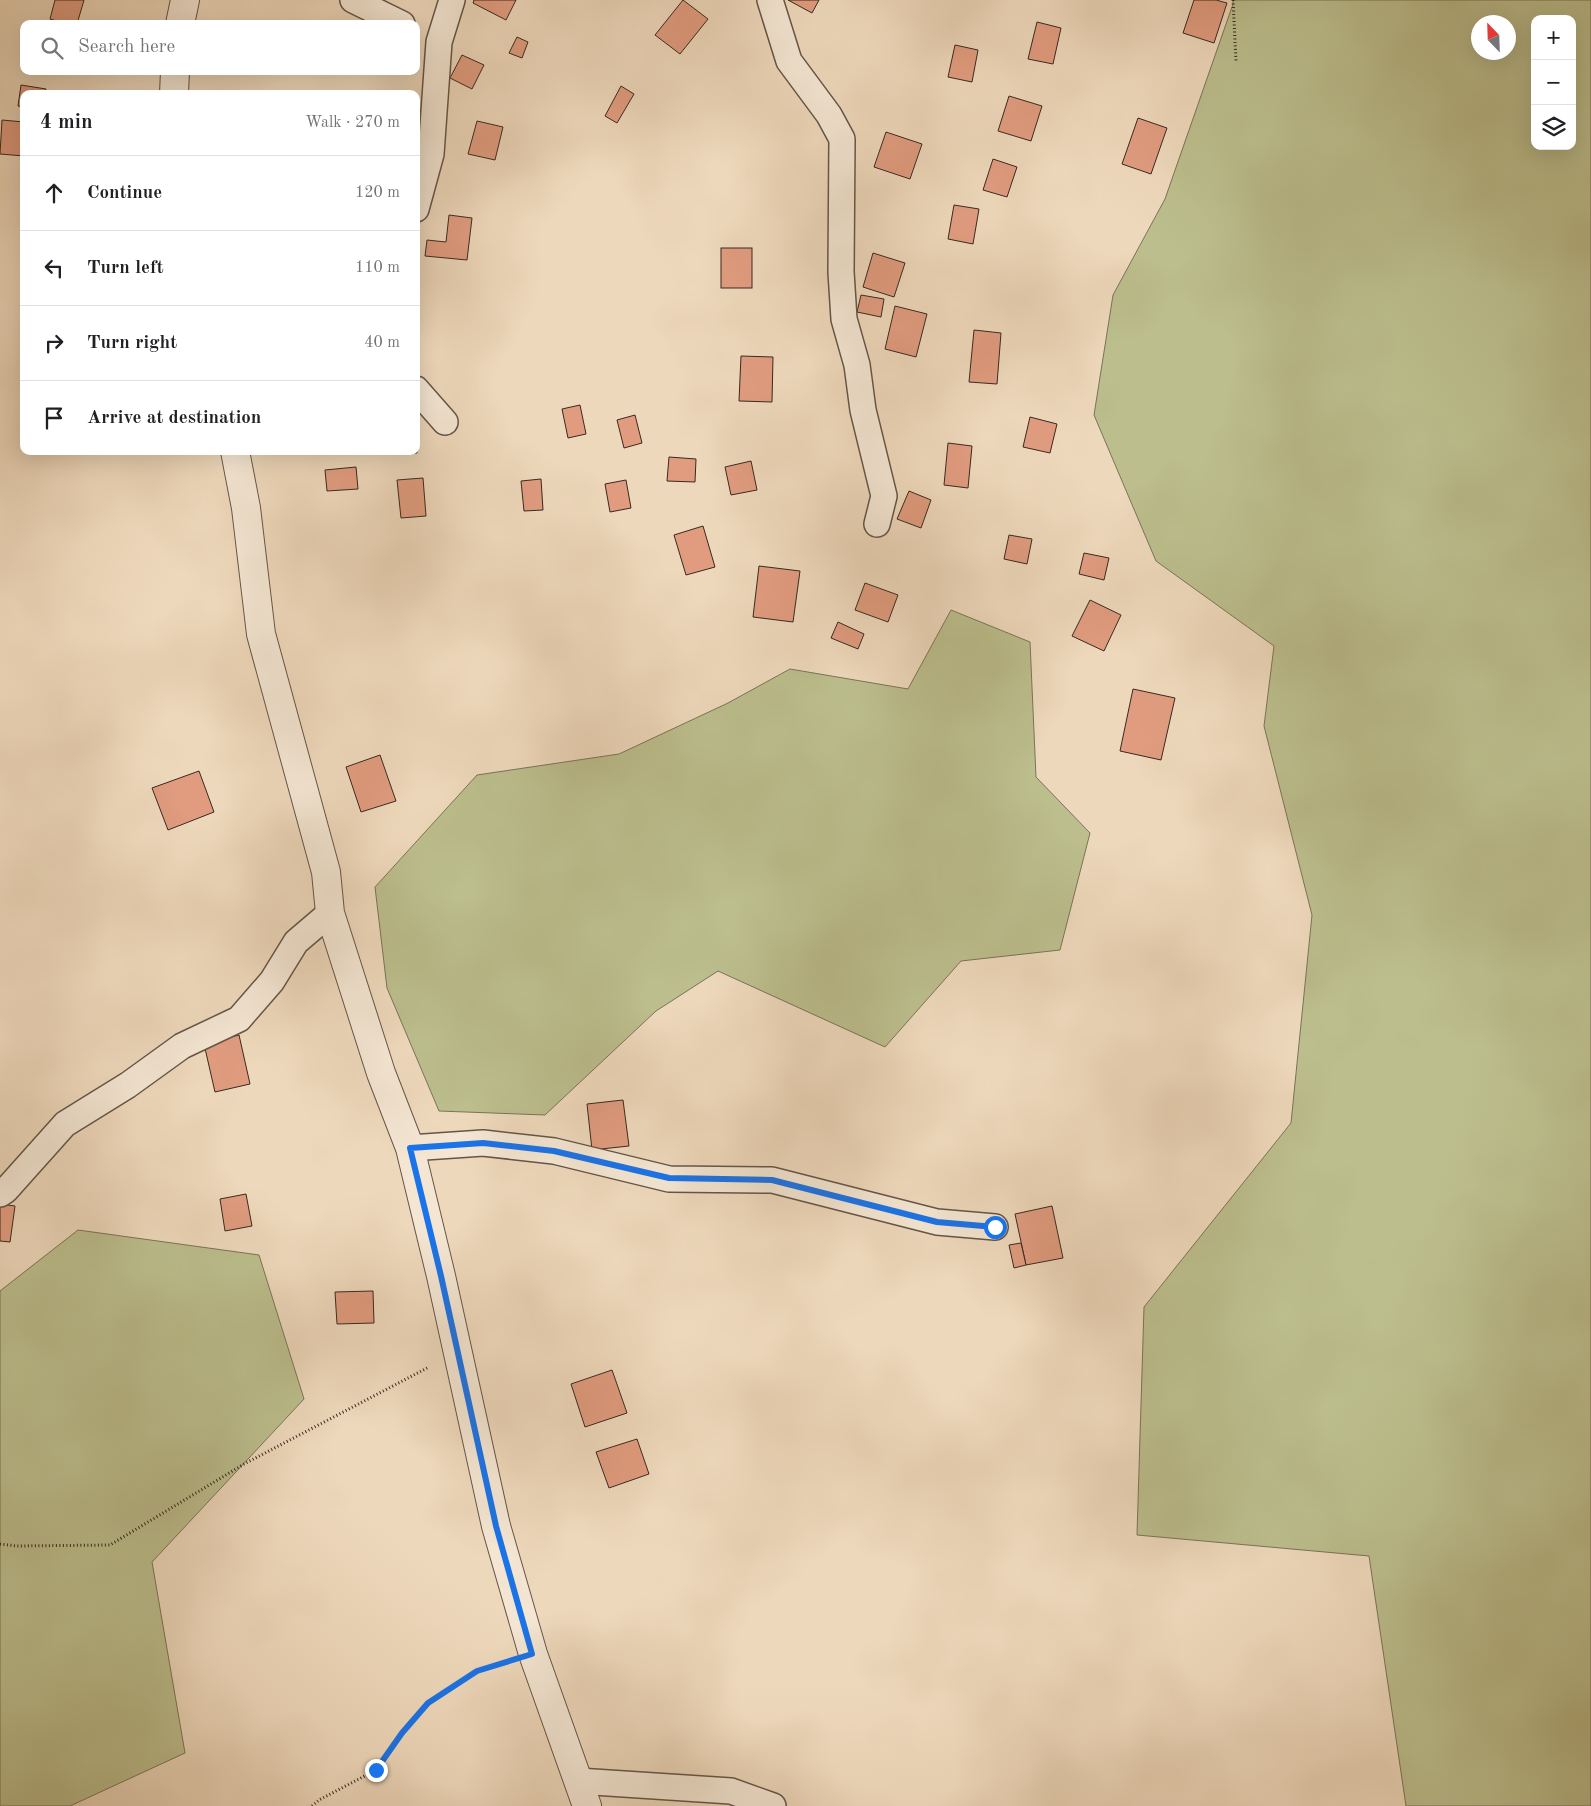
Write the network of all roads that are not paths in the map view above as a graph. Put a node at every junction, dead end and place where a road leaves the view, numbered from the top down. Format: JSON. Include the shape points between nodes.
{"nodes":[{"id":1,"x":185,"y":0,"type":"edge"},
{"id":2,"x":353,"y":0,"type":"edge"},
{"id":3,"x":452,"y":0,"type":"edge"},
{"id":4,"x":770,"y":0,"type":"edge"},
{"id":5,"x":181,"y":20,"type":"edge"},
{"id":6,"x":394,"y":20,"type":"edge"},
{"id":7,"x":420,"y":33,"type":"edge"},
{"id":8,"x":439,"y":42,"type":"junction"},
{"id":9,"x":175,"y":75,"type":"edge"},
{"id":10,"x":174,"y":90,"type":"edge"},
{"id":11,"x":420,"y":194,"type":"edge"},
{"id":12,"x":420,"y":394,"type":"edge"},
{"id":13,"x":445,"y":422,"type":"dead end"},
{"id":14,"x":236,"y":455,"type":"edge"},
{"id":15,"x":877,"y":524,"type":"dead end"},
{"id":16,"x":330,"y":913,"type":"junction"},
{"id":17,"x":410,"y":1148,"type":"junction"},
{"id":18,"x":0,"y":1194,"type":"edge"},
{"id":19,"x":995,"y":1227,"type":"dead end"},
{"id":20,"x":578,"y":1781,"type":"junction"},
{"id":21,"x":587,"y":1806,"type":"edge"},
{"id":22,"x":773,"y":1806,"type":"edge"}],
"edges":[{"from":1,"to":5,"type":"street"},
{"from":2,"to":6,"type":"street"},
{"from":3,"to":8,"type":"street"},
{"from":4,"to":15,"type":"street","via":[[789,61],[829,115],[842,139],[844,319],[857,365],[863,410],[884,496]]},
{"from":7,"to":8,"type":"street"},
{"from":8,"to":11,"type":"street","via":[[431,154]]},
{"from":9,"to":10,"type":"street"},
{"from":12,"to":13,"type":"street"},
{"from":14,"to":16,"type":"street","via":[[246,508],[261,634],[326,872]]},
{"from":16,"to":17,"type":"street","via":[[381,1073]]},
{"from":16,"to":18,"type":"street","via":[[296,942],[272,981],[239,1019],[182,1046],[65,1124]]},
{"from":17,"to":19,"type":"street","via":[[483,1143],[554,1151],[669,1178],[772,1180],[937,1222]]},
{"from":17,"to":20,"type":"street","via":[[496,1526],[532,1654]]},
{"from":20,"to":21,"type":"street"},
{"from":20,"to":22,"type":"street","via":[[731,1791]]}]}
